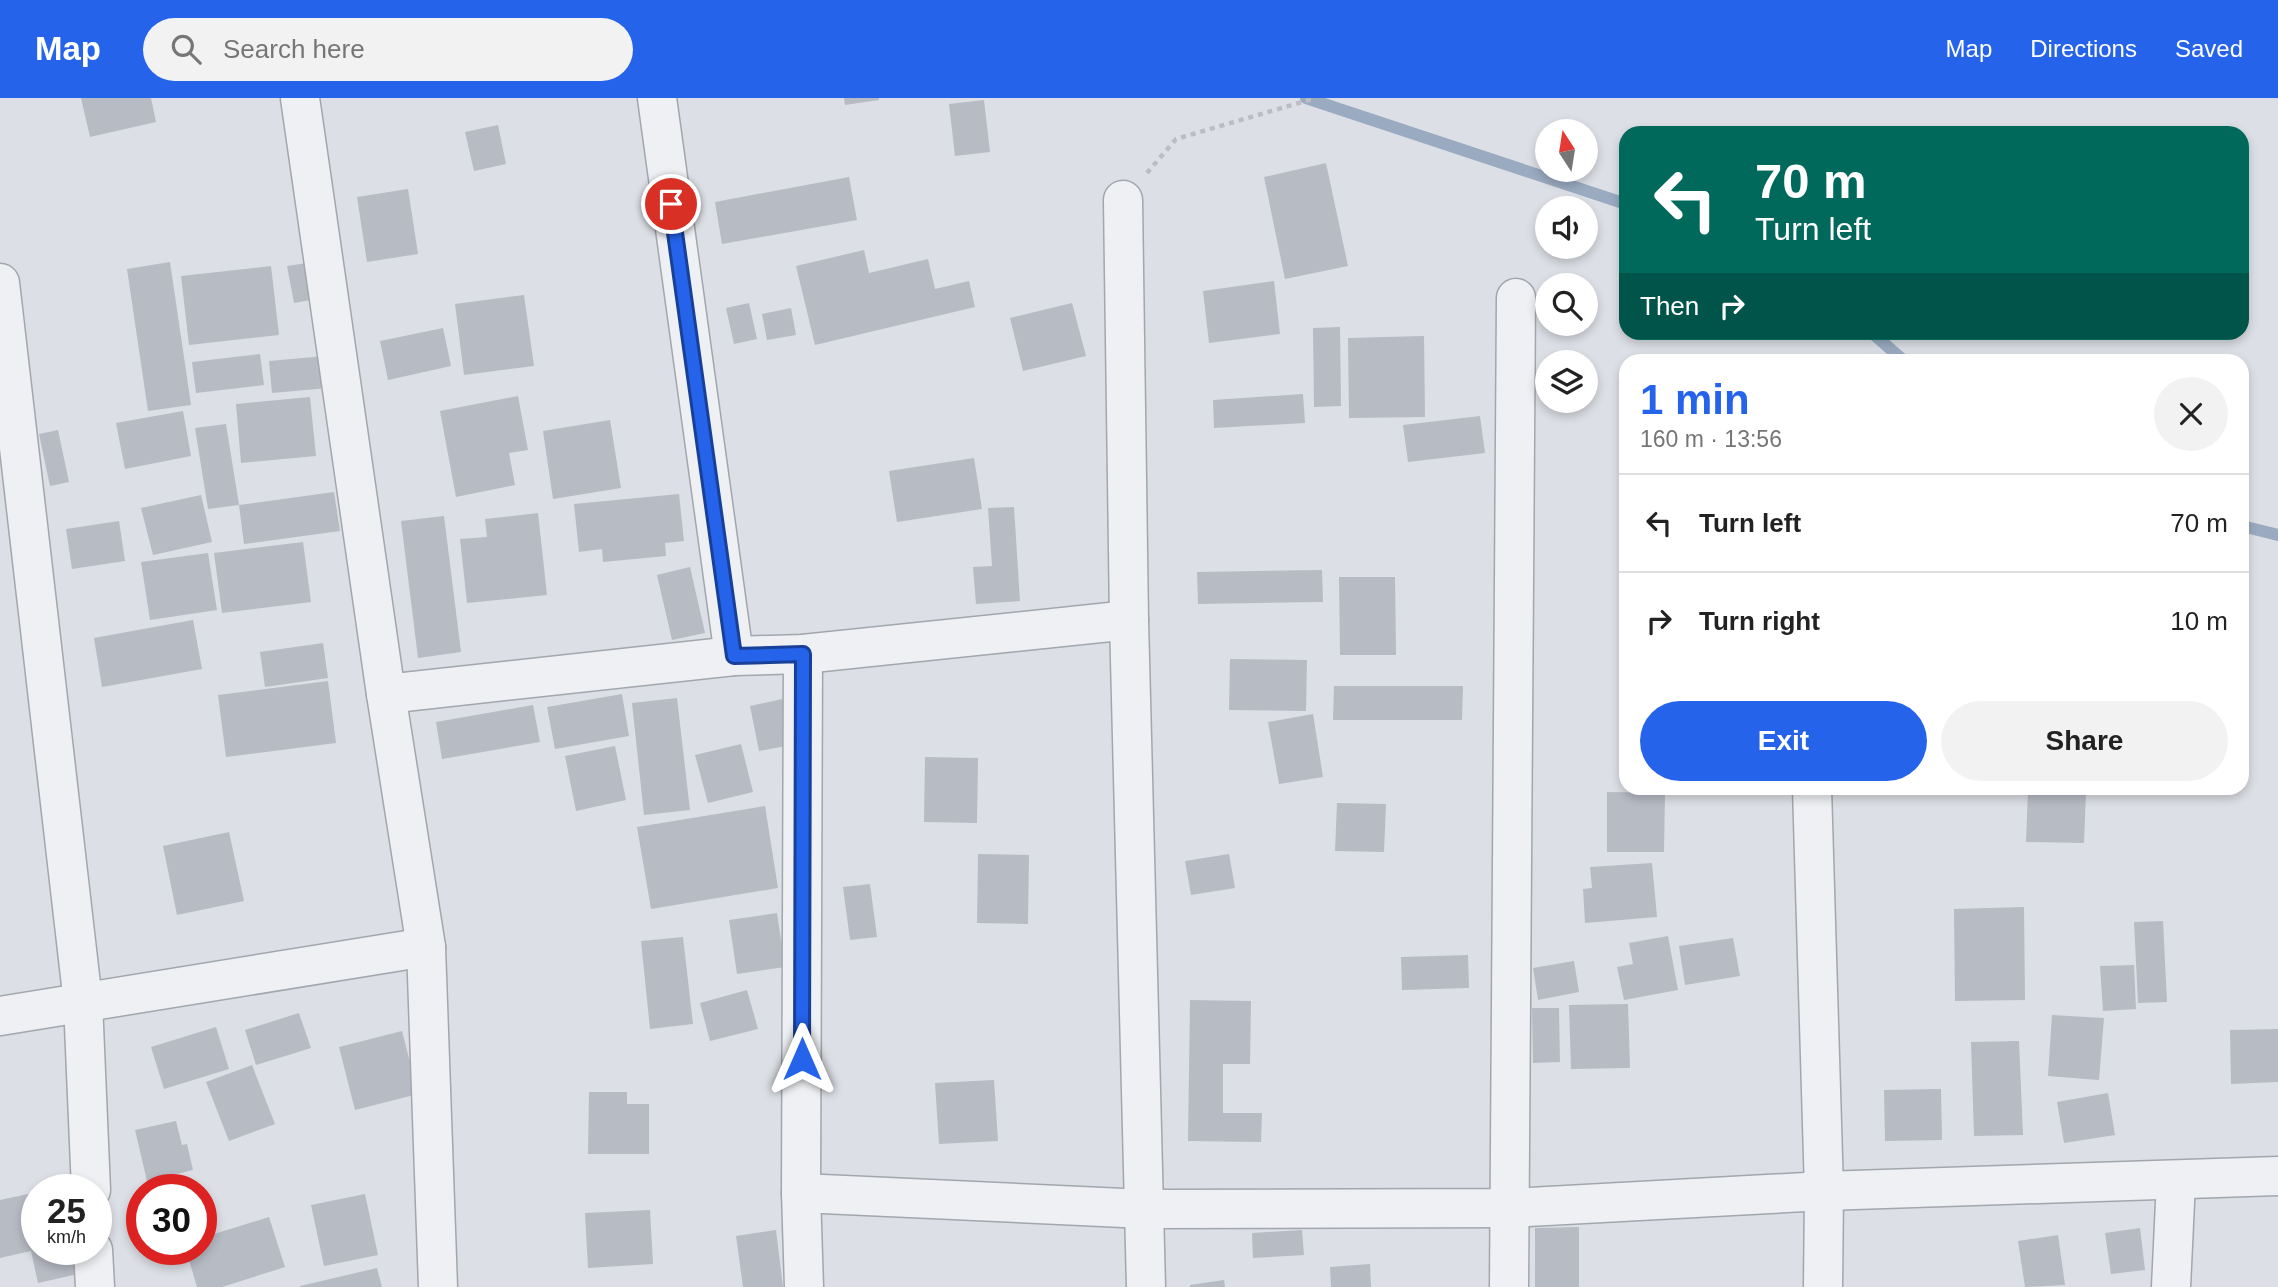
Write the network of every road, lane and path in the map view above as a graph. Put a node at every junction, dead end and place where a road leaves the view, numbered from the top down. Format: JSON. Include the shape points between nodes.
{"nodes":[{"id":1,"x":300,"y":98,"type":"edge"},
{"id":2,"x":656,"y":98,"type":"edge"},
{"id":3,"x":1310,"y":98,"type":"edge"},
{"id":4,"x":1123,"y":200,"type":"joint"},
{"id":5,"x":0,"y":283,"type":"edge"},
{"id":6,"x":1516,"y":298,"type":"dead end"},
{"id":7,"x":1129,"y":620,"type":"junction"},
{"id":8,"x":803,"y":654,"type":"junction"},
{"id":9,"x":734,"y":656,"type":"junction"},
{"id":10,"x":386,"y":694,"type":"junction"},
{"id":11,"x":1812,"y":795,"type":"edge"},
{"id":12,"x":426,"y":947,"type":"junction"},
{"id":13,"x":83,"y":1002,"type":"junction"},
{"id":14,"x":0,"y":1016,"type":"edge"},
{"id":15,"x":90,"y":1174,"type":"edge"},
{"id":16,"x":2278,"y":1176,"type":"edge"},
{"id":17,"x":2176,"y":1181,"type":"junction"},
{"id":18,"x":1824,"y":1191,"type":"junction"},
{"id":19,"x":802,"y":1193,"type":"junction"},
{"id":20,"x":1508,"y":1208,"type":"junction"},
{"id":21,"x":1145,"y":1209,"type":"junction"},
{"id":22,"x":94,"y":1265,"type":"edge"},
{"id":23,"x":95,"y":1287,"type":"edge"},
{"id":24,"x":438,"y":1287,"type":"edge"},
{"id":25,"x":804,"y":1287,"type":"edge"},
{"id":26,"x":1146,"y":1287,"type":"edge"},
{"id":27,"x":1509,"y":1287,"type":"edge"},
{"id":28,"x":1823,"y":1287,"type":"edge"},
{"id":29,"x":2171,"y":1287,"type":"edge"}],
"edges":[{"from":1,"to":10,"type":"street"},
{"from":2,"to":9,"type":"street"},
{"from":3,"to":4,"type":"path","via":[[1176,139]]},
{"from":4,"to":7,"type":"street"},
{"from":5,"to":13,"type":"street"},
{"from":6,"to":20,"type":"street"},
{"from":7,"to":8,"type":"street"},
{"from":7,"to":21,"type":"street"},
{"from":8,"to":9,"type":"street"},
{"from":8,"to":19,"type":"street"},
{"from":9,"to":10,"type":"street"},
{"from":10,"to":12,"type":"street"},
{"from":11,"to":18,"type":"street"},
{"from":12,"to":13,"type":"street"},
{"from":12,"to":24,"type":"street"},
{"from":13,"to":14,"type":"street"},
{"from":13,"to":15,"type":"street"},
{"from":16,"to":17,"type":"street"},
{"from":17,"to":18,"type":"street"},
{"from":17,"to":29,"type":"street"},
{"from":18,"to":20,"type":"street"},
{"from":18,"to":28,"type":"street"},
{"from":19,"to":21,"type":"street"},
{"from":19,"to":25,"type":"street"},
{"from":20,"to":21,"type":"street"},
{"from":20,"to":27,"type":"street"},
{"from":21,"to":26,"type":"street"},
{"from":22,"to":23,"type":"street"}]}
